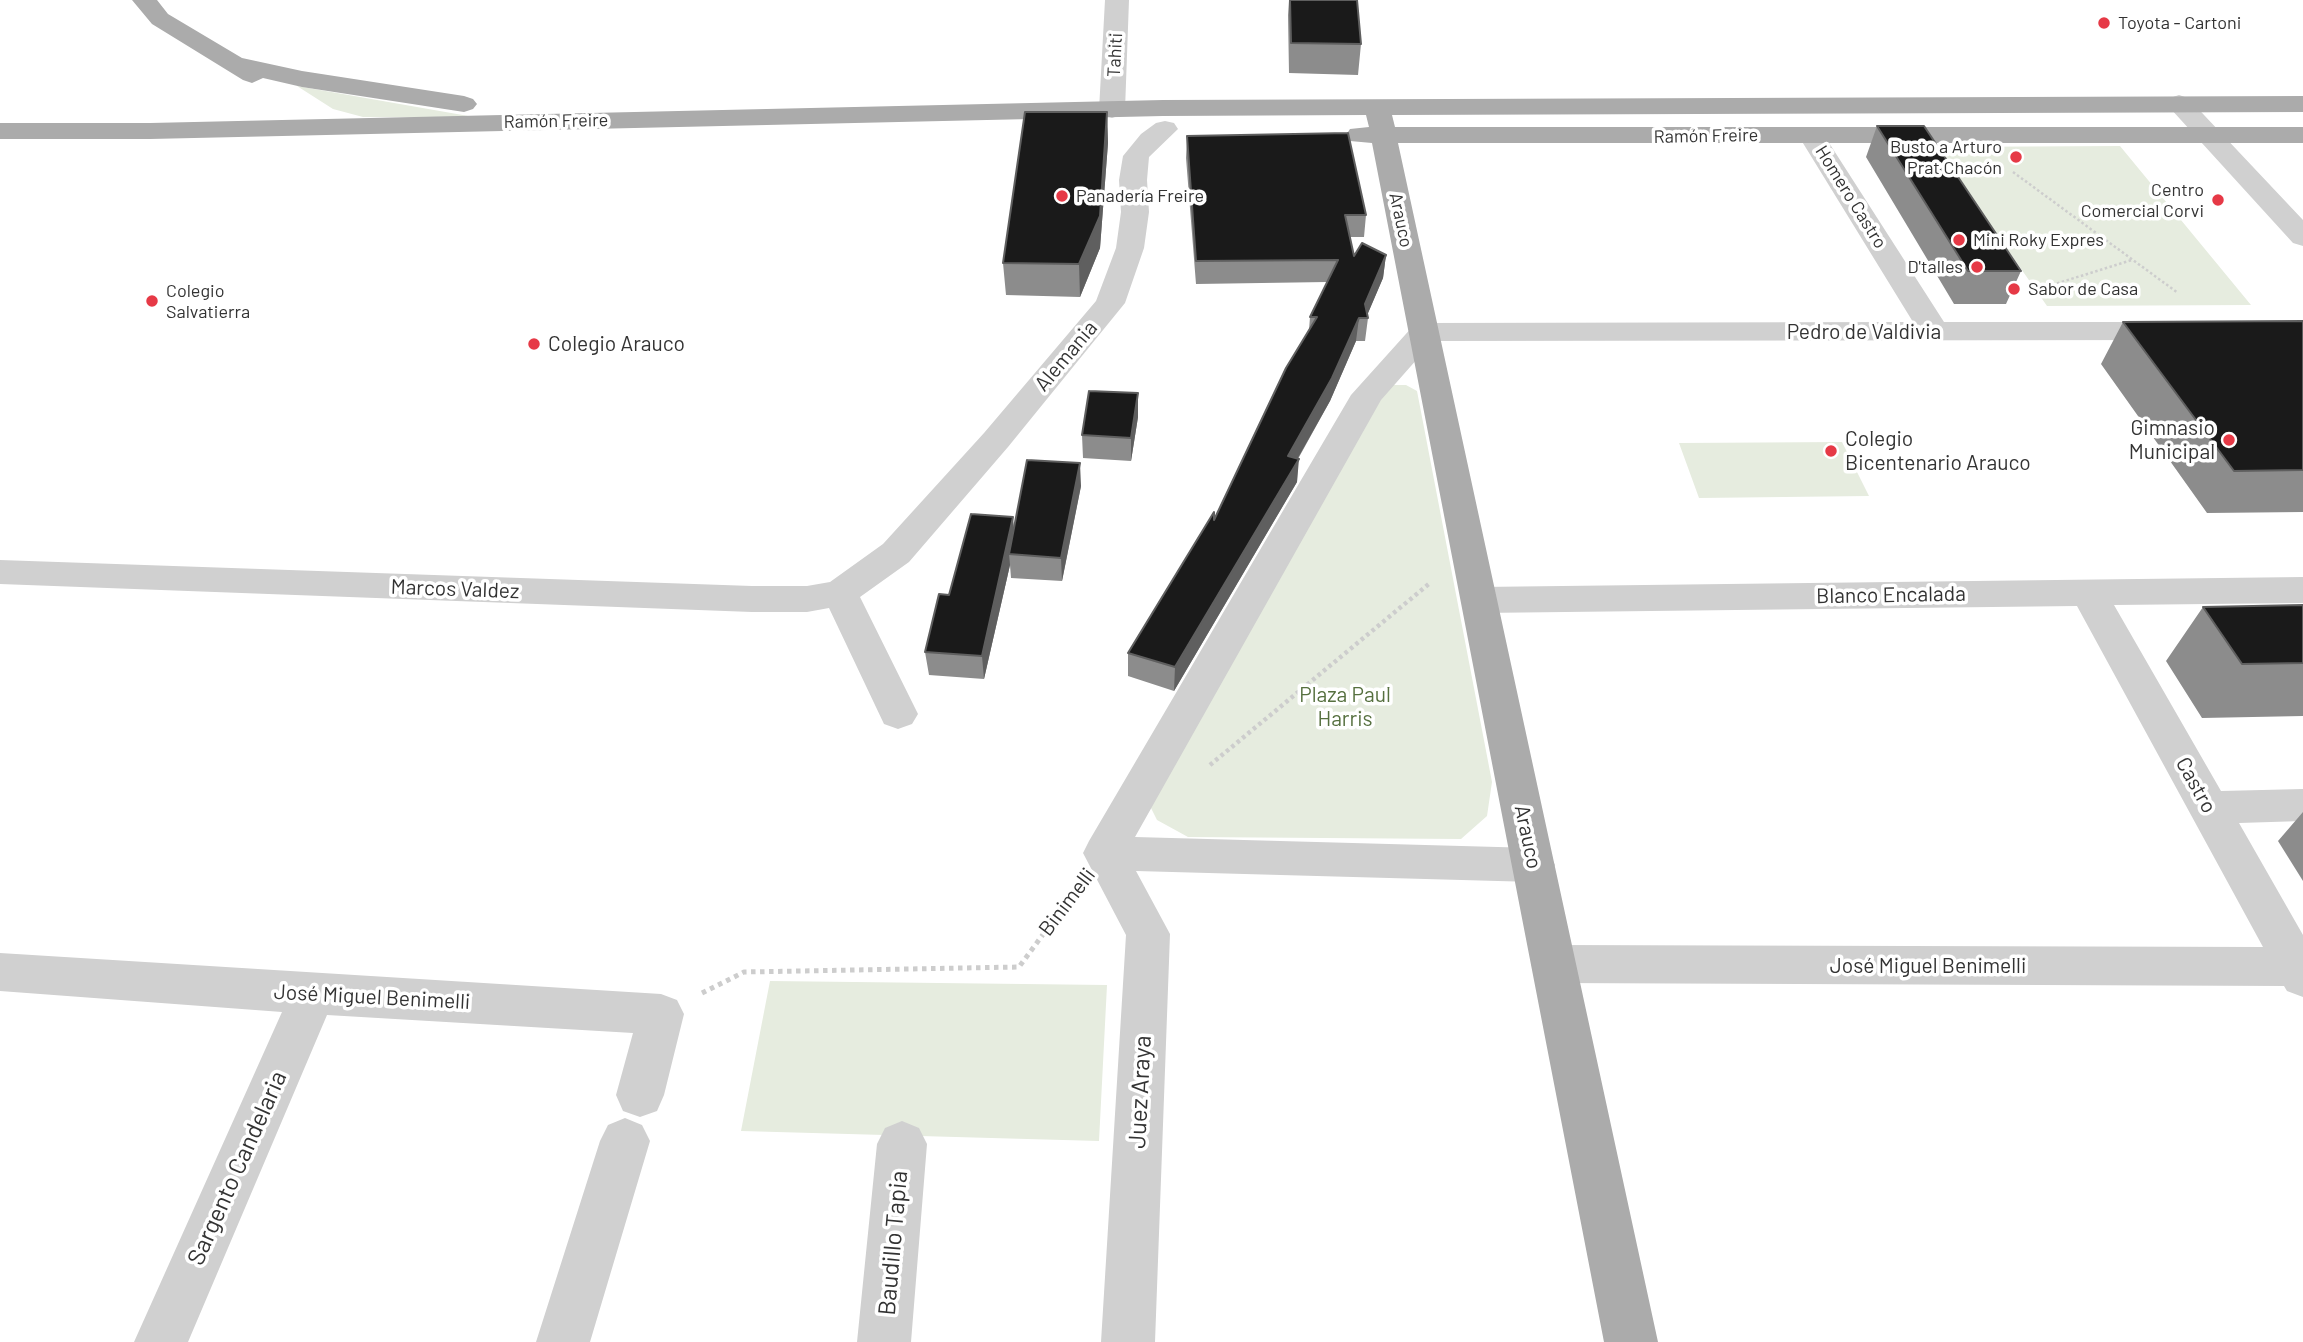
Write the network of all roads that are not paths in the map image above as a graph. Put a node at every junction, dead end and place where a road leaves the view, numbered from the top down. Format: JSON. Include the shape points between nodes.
{"nodes":[{"id":1,"x":144,"y":0,"type":"edge"},
{"id":2,"x":1117,"y":0,"type":"edge"},
{"id":3,"x":230,"y":63,"type":"junction"},
{"id":4,"x":287,"y":97,"type":"junction"},
{"id":5,"x":2179,"y":103,"type":"junction"},
{"id":6,"x":2303,"y":104,"type":"edge"},
{"id":7,"x":1222,"y":108,"type":"junction"},
{"id":8,"x":1112,"y":110,"type":"junction"},
{"id":9,"x":630,"y":119,"type":"junction"},
{"id":10,"x":1380,"y":122,"type":"junction"},
{"id":11,"x":361,"y":126,"type":"junction"},
{"id":12,"x":243,"y":128,"type":"junction"},
{"id":13,"x":1165,"y":129,"type":"junction"},
{"id":14,"x":0,"y":131,"type":"edge"},
{"id":15,"x":1273,"y":133,"type":"edge"},
{"id":16,"x":1338,"y":134,"type":"edge"},
{"id":17,"x":1811,"y":135,"type":"junction"},
{"id":18,"x":2211,"y":135,"type":"junction"},
{"id":19,"x":2303,"y":135,"type":"edge"},
{"id":20,"x":2303,"y":237,"type":"edge"},
{"id":21,"x":1424,"y":331,"type":"junction"},
{"id":22,"x":2203,"y":331,"type":"edge"},
{"id":23,"x":1935,"y":332,"type":"junction"},
{"id":24,"x":896,"y":553,"type":"joint"},
{"id":25,"x":0,"y":572,"type":"edge"},
{"id":26,"x":2303,"y":590,"type":"edge"},
{"id":27,"x":840,"y":593,"type":"junction"},
{"id":28,"x":2089,"y":593,"type":"junction"},
{"id":29,"x":1480,"y":600,"type":"junction"},
{"id":30,"x":898,"y":714,"type":"dead end"},
{"id":31,"x":2303,"y":805,"type":"edge"},
{"id":32,"x":2208,"y":808,"type":"junction"},
{"id":33,"x":1104,"y":853,"type":"junction"},
{"id":34,"x":1534,"y":864,"type":"junction"},
{"id":35,"x":1554,"y":964,"type":"junction"},
{"id":36,"x":2301,"y":970,"type":"edge"},
{"id":37,"x":0,"y":972,"type":"edge"},
{"id":38,"x":313,"y":994,"type":"junction"},
{"id":39,"x":902,"y":1144,"type":"dead end"},
{"id":40,"x":161,"y":1342,"type":"edge"},
{"id":41,"x":563,"y":1342,"type":"edge"},
{"id":42,"x":884,"y":1342,"type":"edge"},
{"id":43,"x":1128,"y":1342,"type":"edge"},
{"id":44,"x":1631,"y":1342,"type":"edge"}],
"edges":[{"from":1,"to":3,"type":"main road","via":[[160,19]]},
{"from":2,"to":8,"type":"street","name":"Tahiti"},
{"from":3,"to":4,"type":"main road"},
{"from":3,"to":9,"type":"main road","via":[[477,106]]},
{"from":4,"to":11,"type":"main road"},
{"from":4,"to":12,"type":"main road"},
{"from":5,"to":6,"type":"main road","name":"Ramón Freire"},
{"from":5,"to":10,"type":"main road","name":"Ramón Freire"},
{"from":5,"to":18,"type":"street"},
{"from":7,"to":8,"type":"main road","name":"Ramón Freire"},
{"from":7,"to":10,"type":"main road","name":"Ramón Freire"},
{"from":7,"to":13,"type":"main road","via":[[1184,118]]},
{"from":8,"to":9,"type":"main road","name":"Ramón Freire"},
{"from":8,"to":13,"type":"main road","name":"Ramón Freire"},
{"from":9,"to":11,"type":"main road","name":"Ramón Freire"},
{"from":10,"to":16,"type":"main road","name":"Ramón Freire"},
{"from":10,"to":17,"type":"main road","name":"Ramón Freire"},
{"from":10,"to":21,"type":"main road","name":"Arauco"},
{"from":11,"to":12,"type":"main road","name":"Ramón Freire"},
{"from":12,"to":14,"type":"main road","name":"Ramón Freire"},
{"from":13,"to":15,"type":"main road","name":"Ramón Freire"},
{"from":13,"to":24,"type":"street","name":"Alemania","via":[[1136,156],[1130,248],[1110,303]]},
{"from":17,"to":18,"type":"main road","name":"Ramón Freire"},
{"from":17,"to":23,"type":"street","name":"Homero Castro"},
{"from":18,"to":19,"type":"main road","name":"Ramón Freire"},
{"from":18,"to":20,"type":"street"},
{"from":21,"to":23,"type":"street","name":"Pedro de Valdivia"},
{"from":21,"to":29,"type":"main road","name":"Arauco"},
{"from":21,"to":33,"type":"street","via":[[1367,395]]},
{"from":22,"to":23,"type":"street","name":"Pedro de Valdivia"},
{"from":24,"to":27,"type":"street","name":"Marcos Valdez"},
{"from":25,"to":27,"type":"street","name":"Marcos Valdez","via":[[752,600]]},
{"from":26,"to":28,"type":"street","name":"Blanco Encalada"},
{"from":27,"to":30,"type":"street"},
{"from":28,"to":29,"type":"street","name":"Blanco Encalada"},
{"from":28,"to":32,"type":"street","name":"Castro"},
{"from":29,"to":34,"type":"main road","name":"Arauco"},
{"from":31,"to":32,"type":"street"},
{"from":32,"to":36,"type":"street","name":"Castro"},
{"from":33,"to":34,"type":"street","name":"Binimelli"},
{"from":33,"to":43,"type":"street","name":"Juez Araya","via":[[1148,934]]},
{"from":34,"to":35,"type":"main road","name":"Arauco"},
{"from":35,"to":36,"type":"street","name":"José Miguel Benimelli"},
{"from":35,"to":44,"type":"main road","name":"Arauco"},
{"from":37,"to":38,"type":"street","name":"José Miguel Benimelli"},
{"from":38,"to":40,"type":"street","name":"Sargento Candelaria"},
{"from":38,"to":41,"type":"street","name":"José Miguel Benimelli","via":[[661,1014]]},
{"from":39,"to":42,"type":"street","name":"Baudillo Tapia"}]}
